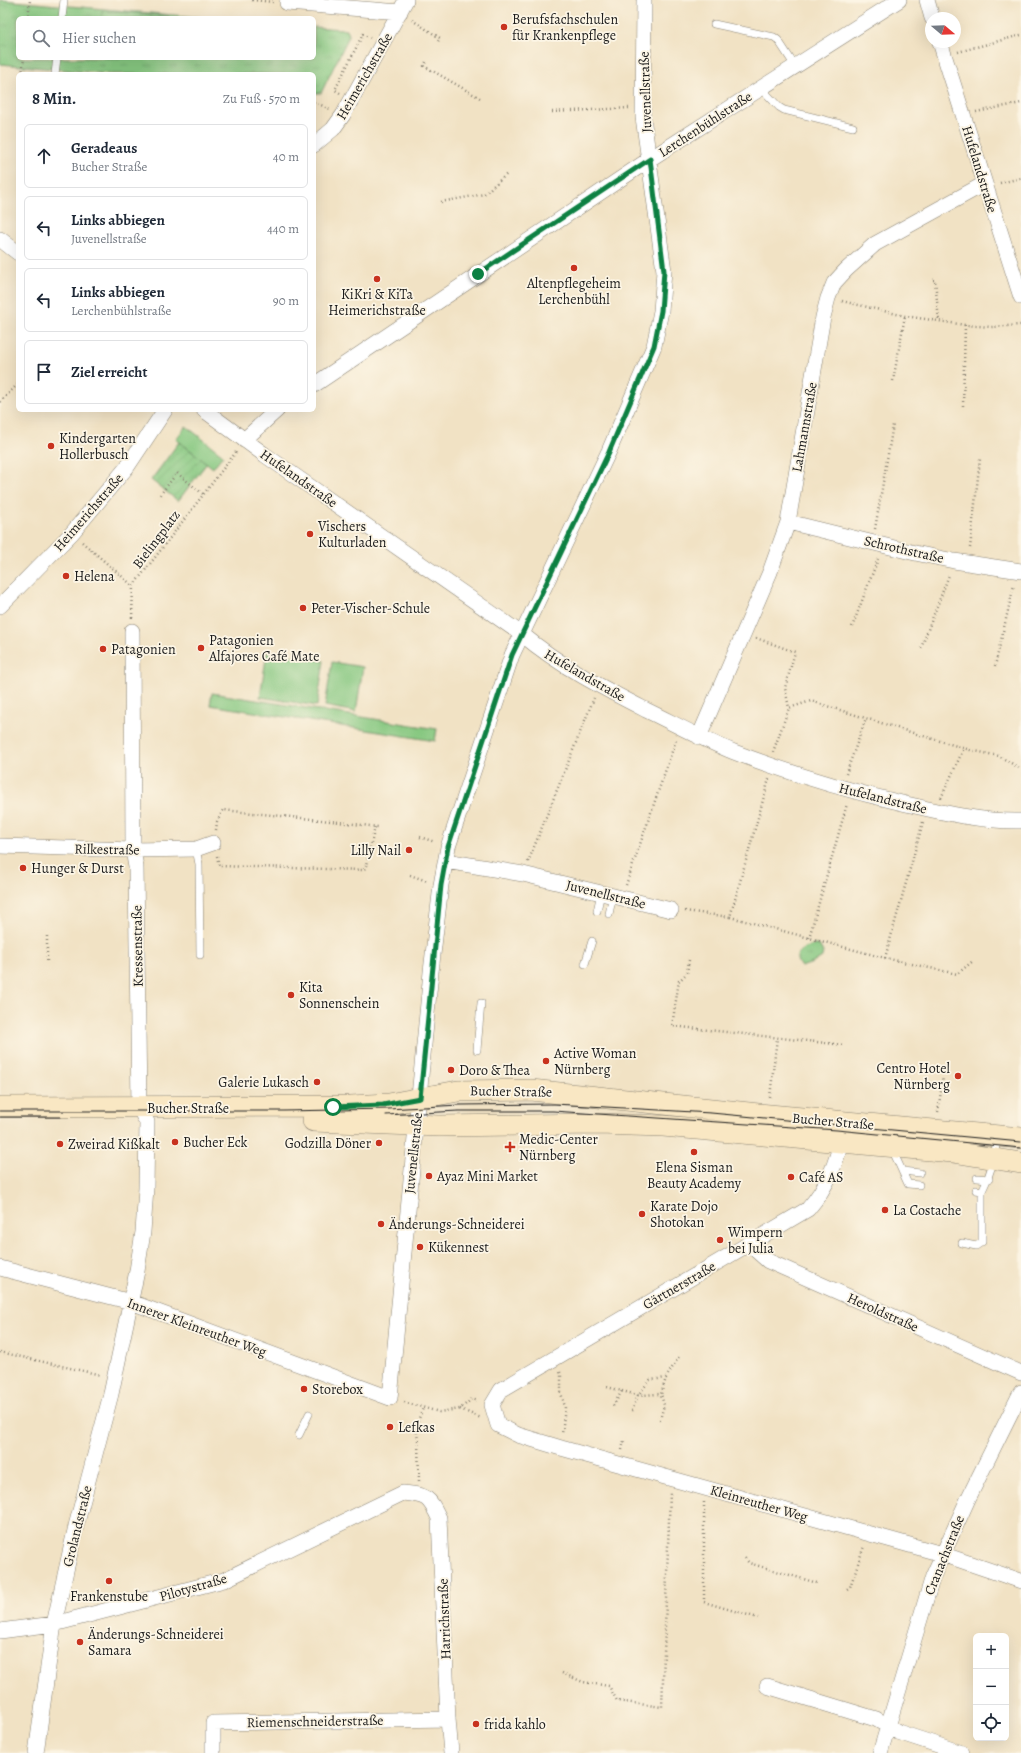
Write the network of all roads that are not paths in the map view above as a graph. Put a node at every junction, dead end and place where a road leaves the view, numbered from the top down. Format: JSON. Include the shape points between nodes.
{"nodes":[{"id":1,"x":64,"y":0,"type":"edge"},
{"id":2,"x":644,"y":0,"type":"edge"},
{"id":3,"x":899,"y":0,"type":"edge"},
{"id":4,"x":927,"y":0,"type":"edge"},
{"id":5,"x":297,"y":2,"type":"edge"},
{"id":6,"x":403,"y":6,"type":"edge"},
{"id":7,"x":930,"y":12,"type":"edge"},
{"id":8,"x":62,"y":16,"type":"edge"},
{"id":9,"x":714,"y":24,"type":"dead end"},
{"id":10,"x":942,"y":49,"type":"edge"},
{"id":11,"x":58,"y":60,"type":"edge"},
{"id":12,"x":795,"y":66,"type":"junction"},
{"id":13,"x":55,"y":72,"type":"edge"},
{"id":14,"x":761,"y":88,"type":"junction"},
{"id":15,"x":853,"y":127,"type":"dead end"},
{"id":16,"x":316,"y":143,"type":"edge"},
{"id":17,"x":650,"y":159,"type":"junction"},
{"id":18,"x":985,"y":185,"type":"junction"},
{"id":19,"x":0,"y":239,"type":"edge"},
{"id":20,"x":16,"y":251,"type":"edge"},
{"id":21,"x":1021,"y":296,"type":"edge"},
{"id":22,"x":316,"y":384,"type":"edge"},
{"id":23,"x":165,"y":412,"type":"edge"},
{"id":24,"x":207,"y":412,"type":"edge"},
{"id":25,"x":275,"y":412,"type":"edge"},
{"id":26,"x":244,"y":440,"type":"junction"},
{"id":27,"x":788,"y":522,"type":"junction"},
{"id":28,"x":1019,"y":571,"type":"edge"},
{"id":29,"x":0,"y":606,"type":"edge"},
{"id":30,"x":132,"y":631,"type":"road end"},
{"id":31,"x":523,"y":635,"type":"junction"},
{"id":32,"x":699,"y":737,"type":"junction"},
{"id":33,"x":1021,"y":821,"type":"edge"},
{"id":34,"x":213,"y":843,"type":"road end"},
{"id":35,"x":0,"y":846,"type":"edge"},
{"id":36,"x":196,"y":849,"type":"junction"},
{"id":37,"x":133,"y":850,"type":"junction"},
{"id":38,"x":446,"y":861,"type":"junction"},
{"id":39,"x":612,"y":895,"type":"junction"},
{"id":40,"x":671,"y":910,"type":"road end"},
{"id":41,"x":597,"y":911,"type":"dead end"},
{"id":42,"x":609,"y":914,"type":"dead end"},
{"id":43,"x":592,"y":941,"type":"dead end"},
{"id":44,"x":200,"y":955,"type":"dead end"},
{"id":45,"x":585,"y":964,"type":"dead end"},
{"id":46,"x":481,"y":1003,"type":"dead end"},
{"id":47,"x":477,"y":1050,"type":"dead end"},
{"id":48,"x":420,"y":1098,"type":"junction"},
{"id":49,"x":0,"y":1107,"type":"edge"},
{"id":50,"x":143,"y":1115,"type":"junction"},
{"id":51,"x":0,"y":1121,"type":"edge"},
{"id":52,"x":416,"y":1125,"type":"junction"},
{"id":53,"x":843,"y":1132,"type":"junction"},
{"id":54,"x":997,"y":1136,"type":"junction"},
{"id":55,"x":1021,"y":1138,"type":"edge"},
{"id":56,"x":892,"y":1146,"type":"junction"},
{"id":57,"x":994,"y":1158,"type":"junction"},
{"id":58,"x":1021,"y":1163,"type":"edge"},
{"id":59,"x":902,"y":1171,"type":"junction"},
{"id":60,"x":920,"y":1173,"type":"dead end"},
{"id":61,"x":977,"y":1178,"type":"dead end"},
{"id":62,"x":989,"y":1179,"type":"junction"},
{"id":63,"x":919,"y":1185,"type":"dead end"},
{"id":64,"x":962,"y":1243,"type":"dead end"},
{"id":65,"x":749,"y":1244,"type":"junction"},
{"id":66,"x":0,"y":1268,"type":"edge"},
{"id":67,"x":131,"y":1302,"type":"junction"},
{"id":68,"x":1021,"y":1373,"type":"edge"},
{"id":69,"x":1021,"y":1392,"type":"edge"},
{"id":70,"x":390,"y":1398,"type":"joint"},
{"id":71,"x":309,"y":1414,"type":"dead end"},
{"id":72,"x":498,"y":1425,"type":"joint"},
{"id":73,"x":298,"y":1435,"type":"dead end"},
{"id":74,"x":419,"y":1494,"type":"joint"},
{"id":75,"x":942,"y":1554,"type":"junction"},
{"id":76,"x":1021,"y":1580,"type":"edge"},
{"id":77,"x":54,"y":1624,"type":"junction"},
{"id":78,"x":0,"y":1631,"type":"edge"},
{"id":79,"x":767,"y":1686,"type":"dead end"},
{"id":80,"x":448,"y":1719,"type":"junction"},
{"id":81,"x":888,"y":1726,"type":"junction"},
{"id":82,"x":36,"y":1753,"type":"edge"},
{"id":83,"x":213,"y":1753,"type":"edge"},
{"id":84,"x":451,"y":1753,"type":"edge"},
{"id":85,"x":880,"y":1753,"type":"edge"},
{"id":86,"x":962,"y":1753,"type":"edge"}],
"edges":[{"from":1,"to":8,"type":"lane"},
{"from":2,"to":17,"type":"street","name":"Juvenellstraße","via":[[643,117]]},
{"from":3,"to":12,"type":"street","name":"Lerchenbühlstraße"},
{"from":4,"to":7,"type":"street"},
{"from":5,"to":6,"type":"street"},
{"from":6,"to":16,"type":"street","name":"Heimerichstraße","via":[[343,115],[333,129]]},
{"from":9,"to":12,"type":"lane","via":[[774,37]]},
{"from":10,"to":18,"type":"street","name":"Hufelandstraße"},
{"from":11,"to":13,"type":"lane"},
{"from":12,"to":14,"type":"street","name":"Lerchenbühlstraße"},
{"from":14,"to":15,"type":"lane","via":[[784,110]]},
{"from":14,"to":17,"type":"street","name":"Lerchenbühlstraße"},
{"from":17,"to":22,"type":"street","name":"Lerchenbühlstraße"},
{"from":17,"to":31,"type":"street","name":"Juvenellstraße","via":[[664,271],[661,311],[654,346],[609,452]]},
{"from":18,"to":21,"type":"street","name":"Hufelandstraße"},
{"from":18,"to":27,"type":"street","name":"Lahmannstraße","via":[[875,244],[834,283],[823,317]]},
{"from":19,"to":20,"type":"street"},
{"from":23,"to":29,"type":"street","name":"Heimerichstraße","via":[[127,466],[72,533]]},
{"from":24,"to":26,"type":"street","name":"Hufelandstraße"},
{"from":25,"to":26,"type":"street"},
{"from":26,"to":31,"type":"street","name":"Hufelandstraße"},
{"from":27,"to":28,"type":"street","name":"Schrothstraße","via":[[961,562]]},
{"from":27,"to":32,"type":"street","name":"Lahmannstraße","via":[[770,572]]},
{"from":30,"to":37,"type":"street","name":"Kressenstraße"},
{"from":31,"to":32,"type":"street","name":"Hufelandstraße","via":[[544,653],[599,686]]},
{"from":31,"to":38,"type":"street","name":"Juvenellstraße","via":[[510,660]]},
{"from":32,"to":33,"type":"street","name":"Hufelandstraße","via":[[733,752],[846,790],[931,810],[1010,822]]},
{"from":34,"to":36,"type":"street","name":"Rilkestraße"},
{"from":35,"to":37,"type":"street","name":"Rilkestraße"},
{"from":36,"to":37,"type":"street","name":"Rilkestraße"},
{"from":36,"to":44,"type":"lane","via":[[199,864]]},
{"from":37,"to":50,"type":"street","name":"Kressenstraße","via":[[136,867]]},
{"from":38,"to":39,"type":"street","name":"Juvenellstraße","via":[[523,874]]},
{"from":38,"to":48,"type":"street","name":"Juvenellstraße","via":[[431,972]]},
{"from":39,"to":40,"type":"street","name":"Juvenellstraße"},
{"from":39,"to":41,"type":"lane"},
{"from":39,"to":42,"type":"lane"},
{"from":43,"to":45,"type":"lane"},
{"from":46,"to":47,"type":"lane"},
{"from":48,"to":50,"type":"main road","name":"Bucher Straße","via":[[383,1105]]},
{"from":48,"to":52,"type":"street","name":"Juvenellstraße"},
{"from":48,"to":53,"type":"main road","name":"Bucher Straße","via":[[458,1091],[531,1090]]},
{"from":49,"to":50,"type":"main road","name":"Bucher Straße"},
{"from":50,"to":51,"type":"main road","name":"Bucher Straße"},
{"from":50,"to":52,"type":"main road","name":"Bucher Straße"},
{"from":50,"to":67,"type":"street","name":"Kressenstraße","via":[[146,1188],[143,1232]]},
{"from":52,"to":53,"type":"main road","name":"Bucher Straße","via":[[651,1125]]},
{"from":52,"to":70,"type":"street","name":"Juvenellstraße"},
{"from":53,"to":54,"type":"main road","name":"Bucher Straße"},
{"from":53,"to":56,"type":"main road","name":"Bucher Straße"},
{"from":53,"to":65,"type":"street","name":"Gärtnerstraße","via":[[831,1174],[820,1195],[808,1209]]},
{"from":54,"to":55,"type":"main road","name":"Bucher Straße"},
{"from":54,"to":57,"type":"lane"},
{"from":56,"to":57,"type":"main road","name":"Bucher Straße"},
{"from":56,"to":59,"type":"lane"},
{"from":57,"to":58,"type":"main road","name":"Bucher Straße"},
{"from":57,"to":62,"type":"lane"},
{"from":59,"to":60,"type":"lane"},
{"from":59,"to":63,"type":"lane","via":[[908,1184]]},
{"from":61,"to":62,"type":"lane"},
{"from":62,"to":64,"type":"lane","via":[[979,1191],[982,1242],[976,1246]]},
{"from":65,"to":68,"type":"street","name":"Heroldstraße","via":[[768,1261]]},
{"from":65,"to":72,"type":"street","name":"Gärtnerstraße","via":[[501,1390],[492,1405]]},
{"from":66,"to":67,"type":"street","name":"Innerer Kleinreuther Weg"},
{"from":67,"to":70,"type":"street","name":"Innerer Kleinreuther Weg"},
{"from":67,"to":77,"type":"street","name":"Grolandstraße"},
{"from":69,"to":75,"type":"street","name":"Cranachstraße"},
{"from":71,"to":73,"type":"lane"},
{"from":72,"to":75,"type":"street","name":"Kleinreuther Weg","via":[[518,1435],[561,1448]]},
{"from":74,"to":77,"type":"street","name":"Pilotystraße","via":[[403,1493],[224,1580]]},
{"from":74,"to":80,"type":"street","name":"Harrichstraße","via":[[431,1501],[440,1518]]},
{"from":75,"to":76,"type":"street","name":"Kleinreuther Weg"},
{"from":75,"to":81,"type":"street","name":"Cranachstraße"},
{"from":77,"to":78,"type":"street","name":"Pilotystraße"},
{"from":77,"to":82,"type":"street","name":"Grolandstraße"},
{"from":79,"to":81,"type":"street","via":[[876,1719]]},
{"from":80,"to":83,"type":"street","name":"Riemenschneiderstraße","via":[[213,1723]]},
{"from":80,"to":84,"type":"street","name":"Harrichstraße"},
{"from":81,"to":85,"type":"street","name":"Cranachstraße"},
{"from":81,"to":86,"type":"street","via":[[898,1732]]}]}
